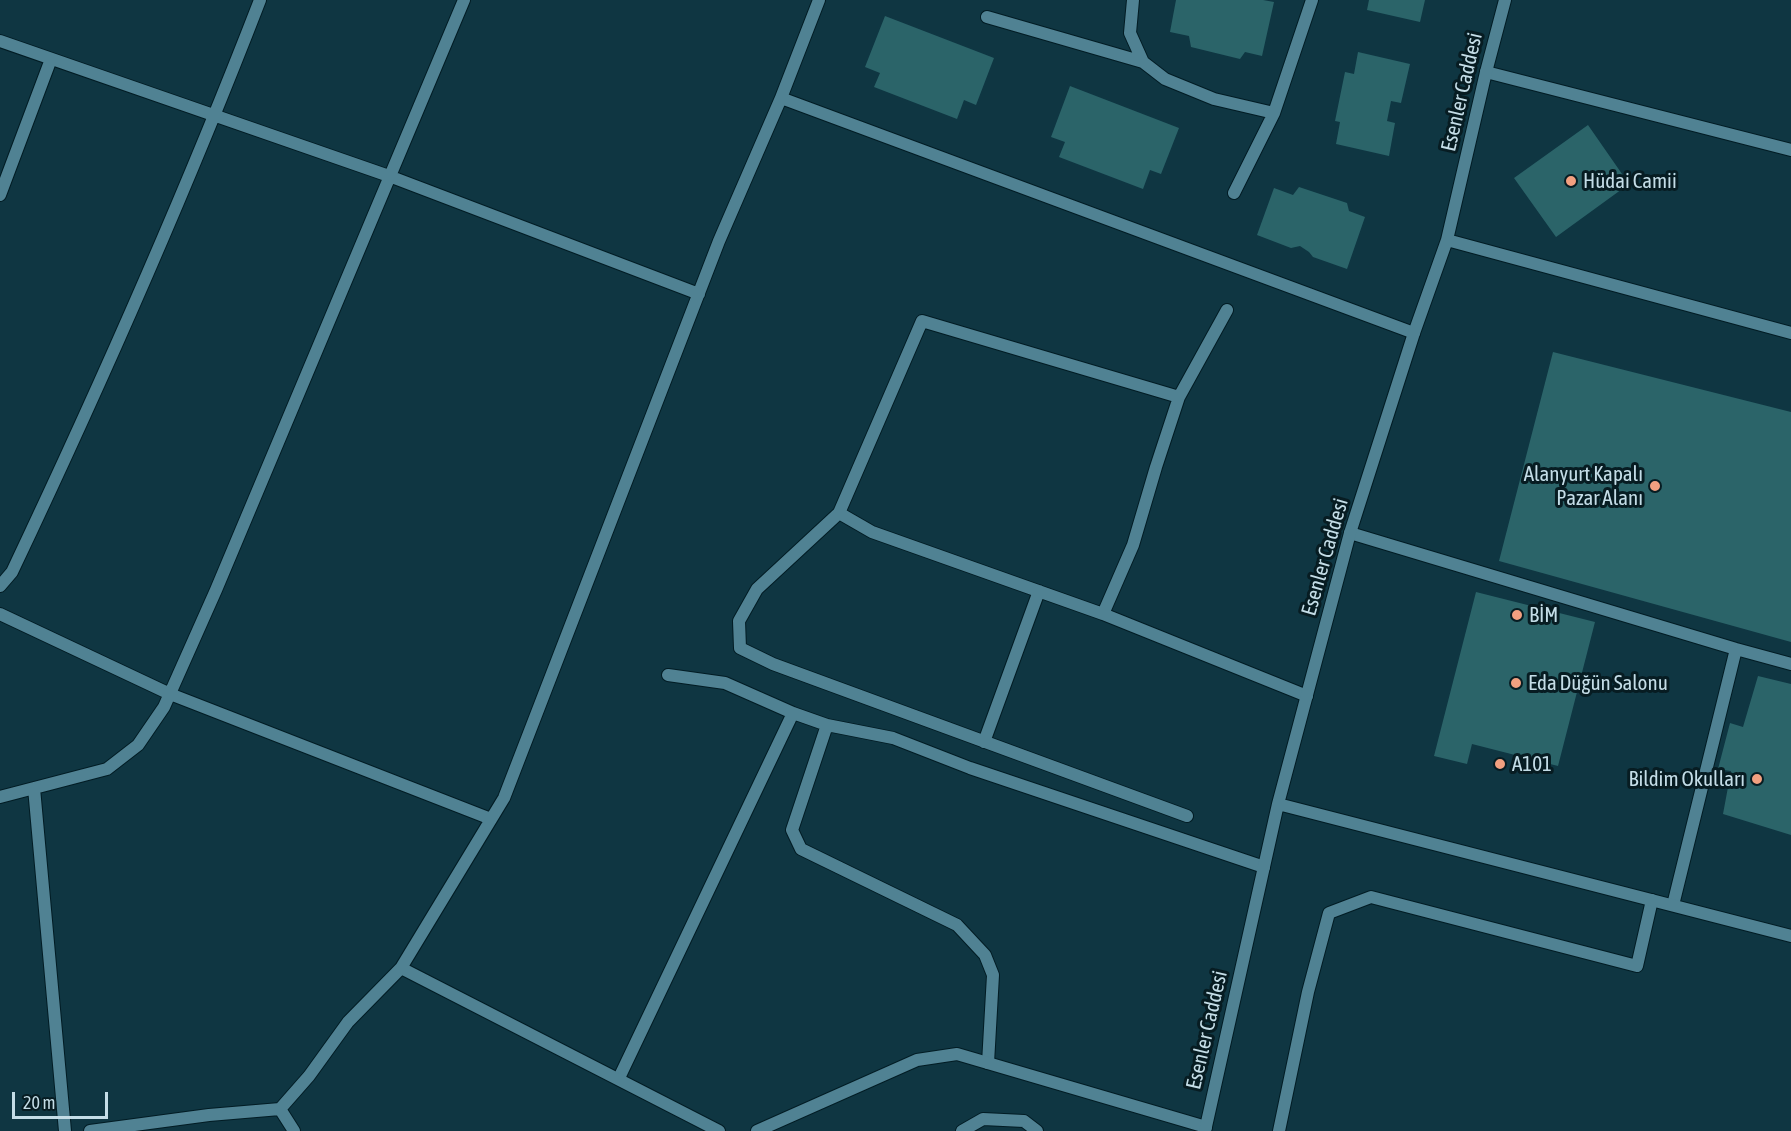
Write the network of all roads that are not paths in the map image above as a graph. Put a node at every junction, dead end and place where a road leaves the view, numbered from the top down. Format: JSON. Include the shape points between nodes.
{"nodes":[{"id":1,"x":260,"y":0,"type":"edge"},
{"id":2,"x":464,"y":0,"type":"edge"},
{"id":3,"x":819,"y":0,"type":"edge"},
{"id":4,"x":1133,"y":0,"type":"edge"},
{"id":5,"x":1312,"y":0,"type":"edge"},
{"id":6,"x":1505,"y":0,"type":"edge"},
{"id":7,"x":987,"y":17,"type":"dead end"},
{"id":8,"x":0,"y":41,"type":"edge"},
{"id":9,"x":51,"y":58,"type":"junction"},
{"id":10,"x":1143,"y":62,"type":"junction"},
{"id":11,"x":1486,"y":72,"type":"junction"},
{"id":12,"x":781,"y":98,"type":"junction"},
{"id":13,"x":1274,"y":113,"type":"junction"},
{"id":14,"x":215,"y":115,"type":"junction"},
{"id":15,"x":1791,"y":150,"type":"edge"},
{"id":16,"x":389,"y":176,"type":"junction"},
{"id":17,"x":1234,"y":193,"type":"dead end"},
{"id":18,"x":0,"y":195,"type":"edge"},
{"id":19,"x":1448,"y":240,"type":"junction"},
{"id":20,"x":699,"y":294,"type":"junction"},
{"id":21,"x":1227,"y":310,"type":"dead end"},
{"id":22,"x":1414,"y":333,"type":"junction"},
{"id":23,"x":1791,"y":333,"type":"edge"},
{"id":24,"x":1179,"y":397,"type":"junction"},
{"id":25,"x":839,"y":513,"type":"junction"},
{"id":26,"x":1350,"y":533,"type":"junction"},
{"id":27,"x":0,"y":586,"type":"edge"},
{"id":28,"x":1039,"y":591,"type":"junction"},
{"id":29,"x":0,"y":614,"type":"edge"},
{"id":30,"x":1103,"y":614,"type":"junction"},
{"id":31,"x":1736,"y":650,"type":"junction"},
{"id":32,"x":1791,"y":664,"type":"edge"},
{"id":33,"x":668,"y":675,"type":"dead end"},
{"id":34,"x":170,"y":694,"type":"junction"},
{"id":35,"x":1307,"y":696,"type":"junction"},
{"id":36,"x":793,"y":713,"type":"junction"},
{"id":37,"x":827,"y":725,"type":"junction"},
{"id":38,"x":984,"y":742,"type":"junction"},
{"id":39,"x":34,"y":788,"type":"junction"},
{"id":40,"x":0,"y":797,"type":"edge"},
{"id":41,"x":1278,"y":804,"type":"junction"},
{"id":42,"x":1187,"y":816,"type":"dead end"},
{"id":43,"x":491,"y":819,"type":"junction"},
{"id":44,"x":1264,"y":867,"type":"junction"},
{"id":45,"x":1652,"y":900,"type":"junction"},
{"id":46,"x":1673,"y":905,"type":"junction"},
{"id":47,"x":1791,"y":936,"type":"edge"},
{"id":48,"x":401,"y":969,"type":"junction"},
{"id":49,"x":988,"y":1063,"type":"junction"},
{"id":50,"x":619,"y":1078,"type":"junction"},
{"id":51,"x":280,"y":1109,"type":"junction"},
{"id":52,"x":1205,"y":1129,"type":"edge"},
{"id":53,"x":64,"y":1131,"type":"edge"},
{"id":54,"x":90,"y":1131,"type":"edge"},
{"id":55,"x":294,"y":1131,"type":"edge"},
{"id":56,"x":719,"y":1131,"type":"edge"},
{"id":57,"x":757,"y":1131,"type":"edge"},
{"id":58,"x":962,"y":1131,"type":"edge"},
{"id":59,"x":1037,"y":1131,"type":"edge"},
{"id":60,"x":1279,"y":1131,"type":"edge"}],
"edges":[{"from":1,"to":14,"type":"street"},
{"from":2,"to":16,"type":"street"},
{"from":3,"to":12,"type":"street"},
{"from":4,"to":10,"type":"street","via":[[1130,33]]},
{"from":5,"to":13,"type":"street"},
{"from":6,"to":11,"type":"street","name":"Esenler Caddesi"},
{"from":7,"to":10,"type":"street"},
{"from":8,"to":9,"type":"street"},
{"from":9,"to":14,"type":"street"},
{"from":9,"to":18,"type":"street"},
{"from":10,"to":13,"type":"street","via":[[1165,79],[1214,99]]},
{"from":11,"to":15,"type":"street"},
{"from":11,"to":19,"type":"street","name":"Esenler Caddesi"},
{"from":12,"to":20,"type":"street"},
{"from":12,"to":22,"type":"street"},
{"from":13,"to":17,"type":"street"},
{"from":14,"to":16,"type":"street"},
{"from":14,"to":27,"type":"street","via":[[73,442],[12,572]]},
{"from":16,"to":20,"type":"street"},
{"from":16,"to":34,"type":"street"},
{"from":19,"to":22,"type":"street","name":"Esenler Caddesi"},
{"from":19,"to":23,"type":"street"},
{"from":20,"to":43,"type":"street","via":[[504,798]]},
{"from":21,"to":24,"type":"street"},
{"from":22,"to":26,"type":"street","name":"Esenler Caddesi"},
{"from":24,"to":25,"type":"street","via":[[922,321]]},
{"from":24,"to":30,"type":"street","via":[[1133,545]]},
{"from":25,"to":28,"type":"street","via":[[872,532]]},
{"from":25,"to":38,"type":"street","via":[[757,589],[740,621],[740,648],[772,664]]},
{"from":26,"to":31,"type":"street"},
{"from":26,"to":35,"type":"street","name":"Esenler Caddesi"},
{"from":28,"to":30,"type":"street"},
{"from":28,"to":38,"type":"street"},
{"from":29,"to":34,"type":"street"},
{"from":30,"to":35,"type":"street"},
{"from":31,"to":32,"type":"street"},
{"from":31,"to":46,"type":"street"},
{"from":33,"to":36,"type":"street","via":[[724,683]]},
{"from":34,"to":39,"type":"street","via":[[138,745],[107,769]]},
{"from":34,"to":43,"type":"street"},
{"from":35,"to":41,"type":"street","name":"Esenler Caddesi"},
{"from":36,"to":37,"type":"street"},
{"from":36,"to":50,"type":"street"},
{"from":37,"to":44,"type":"street","via":[[893,738],[970,768]]},
{"from":37,"to":49,"type":"street","via":[[792,830],[801,849],[957,925],[985,955],[993,975]]},
{"from":38,"to":42,"type":"street"},
{"from":39,"to":40,"type":"street"},
{"from":39,"to":53,"type":"street"},
{"from":41,"to":44,"type":"street","name":"Esenler Caddesi"},
{"from":41,"to":45,"type":"street"},
{"from":43,"to":48,"type":"street"},
{"from":44,"to":52,"type":"street","name":"Esenler Caddesi"},
{"from":45,"to":46,"type":"street"},
{"from":45,"to":60,"type":"street","via":[[1637,966],[1371,897],[1329,913]]},
{"from":46,"to":47,"type":"street"},
{"from":48,"to":50,"type":"street"},
{"from":48,"to":51,"type":"street","via":[[348,1022]]},
{"from":49,"to":52,"type":"street"},
{"from":49,"to":57,"type":"street","via":[[957,1054],[917,1060]]},
{"from":50,"to":56,"type":"street"},
{"from":51,"to":54,"type":"street"},
{"from":51,"to":55,"type":"street"},
{"from":58,"to":59,"type":"street","via":[[983,1119],[1024,1121]]}]}
